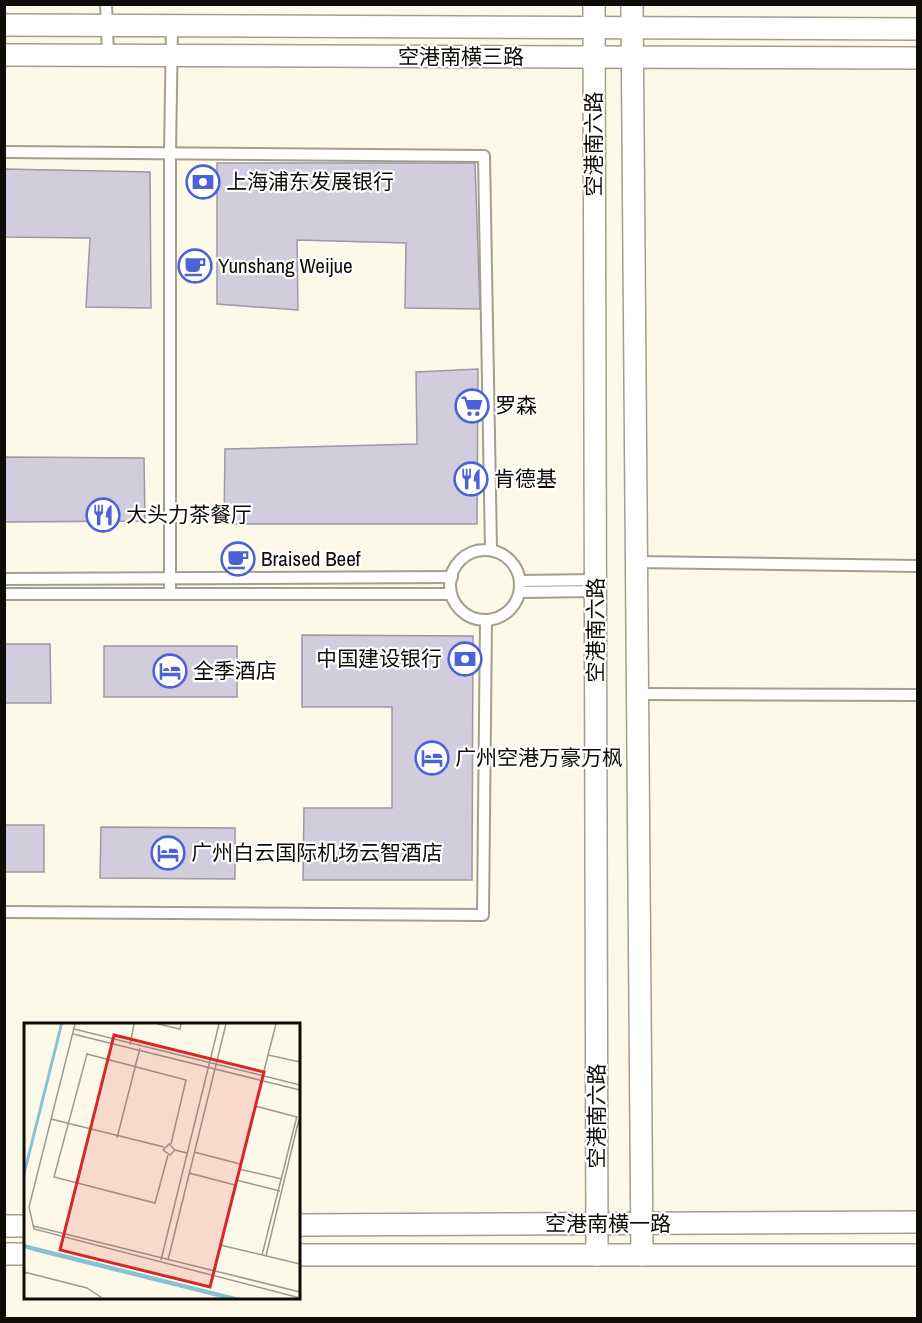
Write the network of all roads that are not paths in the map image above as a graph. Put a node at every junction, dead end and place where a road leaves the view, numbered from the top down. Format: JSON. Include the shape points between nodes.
{"nodes":[{"id":1,"x":106,"y":4,"type":"edge"},
{"id":2,"x":594,"y":4,"type":"edge"},
{"id":3,"x":632,"y":4,"type":"edge"},
{"id":4,"x":4,"y":26,"type":"edge"},
{"id":5,"x":107,"y":26,"type":"junction"},
{"id":6,"x":172,"y":26,"type":"junction"},
{"id":7,"x":594,"y":28,"type":"junction"},
{"id":8,"x":632,"y":28,"type":"junction"},
{"id":9,"x":918,"y":29,"type":"edge"},
{"id":10,"x":4,"y":55,"type":"edge"},
{"id":11,"x":108,"y":55,"type":"junction"},
{"id":12,"x":171,"y":56,"type":"junction"},
{"id":13,"x":594,"y":57,"type":"junction"},
{"id":14,"x":632,"y":57,"type":"junction"},
{"id":15,"x":918,"y":58,"type":"edge"},
{"id":16,"x":4,"y":152,"type":"edge"},
{"id":17,"x":170,"y":153,"type":"junction"},
{"id":18,"x":491,"y":550,"type":"junction"},
{"id":19,"x":636,"y":562,"type":"junction"},
{"id":20,"x":918,"y":566,"type":"edge"},
{"id":21,"x":170,"y":578,"type":"junction"},
{"id":22,"x":452,"y":578,"type":"junction"},
{"id":23,"x":4,"y":579,"type":"edge"},
{"id":24,"x":595,"y":585,"type":"junction"},
{"id":25,"x":520,"y":587,"type":"junction"},
{"id":26,"x":4,"y":594,"type":"edge"},
{"id":27,"x":170,"y":594,"type":"junction"},
{"id":28,"x":451,"y":594,"type":"junction"},
{"id":29,"x":486,"y":620,"type":"junction"},
{"id":30,"x":637,"y":694,"type":"junction"},
{"id":31,"x":918,"y":695,"type":"edge"},
{"id":32,"x":4,"y":912,"type":"edge"},
{"id":33,"x":918,"y":1222,"type":"edge"},
{"id":34,"x":598,"y":1224,"type":"junction"},
{"id":35,"x":641,"y":1224,"type":"junction"},
{"id":36,"x":300,"y":1225,"type":"edge"},
{"id":37,"x":4,"y":1226,"type":"edge"},
{"id":38,"x":24,"y":1226,"type":"edge"},
{"id":39,"x":4,"y":1254,"type":"edge"},
{"id":40,"x":24,"y":1254,"type":"edge"},
{"id":41,"x":300,"y":1255,"type":"edge"},
{"id":42,"x":597,"y":1255,"type":"junction"},
{"id":43,"x":642,"y":1255,"type":"junction"},
{"id":44,"x":918,"y":1255,"type":"edge"}],
"edges":[{"from":1,"to":5,"type":"lane"},
{"from":2,"to":7,"type":"street","name":"空港南六路"},
{"from":3,"to":8,"type":"street","name":"空港南六路"},
{"from":4,"to":5,"type":"street","name":"空港南横三路"},
{"from":5,"to":6,"type":"street","name":"空港南横三路"},
{"from":5,"to":11,"type":"lane"},
{"from":6,"to":7,"type":"street","name":"空港南横三路"},
{"from":6,"to":12,"type":"lane"},
{"from":7,"to":8,"type":"street","name":"空港南横三路"},
{"from":7,"to":13,"type":"street","name":"空港南六路"},
{"from":8,"to":9,"type":"street","name":"空港南横三路"},
{"from":8,"to":14,"type":"street","name":"空港南六路"},
{"from":10,"to":11,"type":"street","name":"空港南横三路"},
{"from":11,"to":12,"type":"street","name":"空港南横三路"},
{"from":12,"to":13,"type":"street","name":"空港南横三路"},
{"from":12,"to":17,"type":"lane"},
{"from":13,"to":14,"type":"street","name":"空港南横三路"},
{"from":13,"to":24,"type":"street","name":"空港南六路"},
{"from":14,"to":15,"type":"street","name":"空港南横三路"},
{"from":14,"to":19,"type":"street","name":"空港南六路"},
{"from":16,"to":17,"type":"lane"},
{"from":17,"to":18,"type":"lane","via":[[484,156]]},
{"from":17,"to":21,"type":"lane"},
{"from":18,"to":22,"type":"lane","via":[[468,555],[459,562]]},
{"from":18,"to":25,"type":"lane","via":[[511,561]]},
{"from":19,"to":20,"type":"lane"},
{"from":19,"to":30,"type":"street","name":"空港南六路"},
{"from":21,"to":22,"type":"lane"},
{"from":21,"to":23,"type":"lane"},
{"from":21,"to":27,"type":"lane"},
{"from":22,"to":28,"type":"lane"},
{"from":24,"to":25,"type":"lane"},
{"from":24,"to":34,"type":"street","name":"空港南六路"},
{"from":25,"to":29,"type":"lane","via":[[508,612]]},
{"from":26,"to":27,"type":"lane"},
{"from":27,"to":28,"type":"lane"},
{"from":28,"to":29,"type":"lane","via":[[464,613]]},
{"from":29,"to":32,"type":"lane","via":[[483,915]]},
{"from":30,"to":31,"type":"lane"},
{"from":30,"to":35,"type":"street","name":"空港南六路"},
{"from":33,"to":35,"type":"street","name":"空港南横一路"},
{"from":34,"to":35,"type":"street","name":"空港南横一路"},
{"from":34,"to":36,"type":"street","name":"空港南横一路"},
{"from":34,"to":42,"type":"street","name":"空港南六路"},
{"from":35,"to":43,"type":"street","name":"空港南六路"},
{"from":37,"to":38,"type":"street"},
{"from":39,"to":40,"type":"street"},
{"from":41,"to":42,"type":"street","name":"空港南横一路"},
{"from":42,"to":43,"type":"street","name":"空港南横一路"},
{"from":43,"to":44,"type":"street","name":"空港南横一路"}]}
